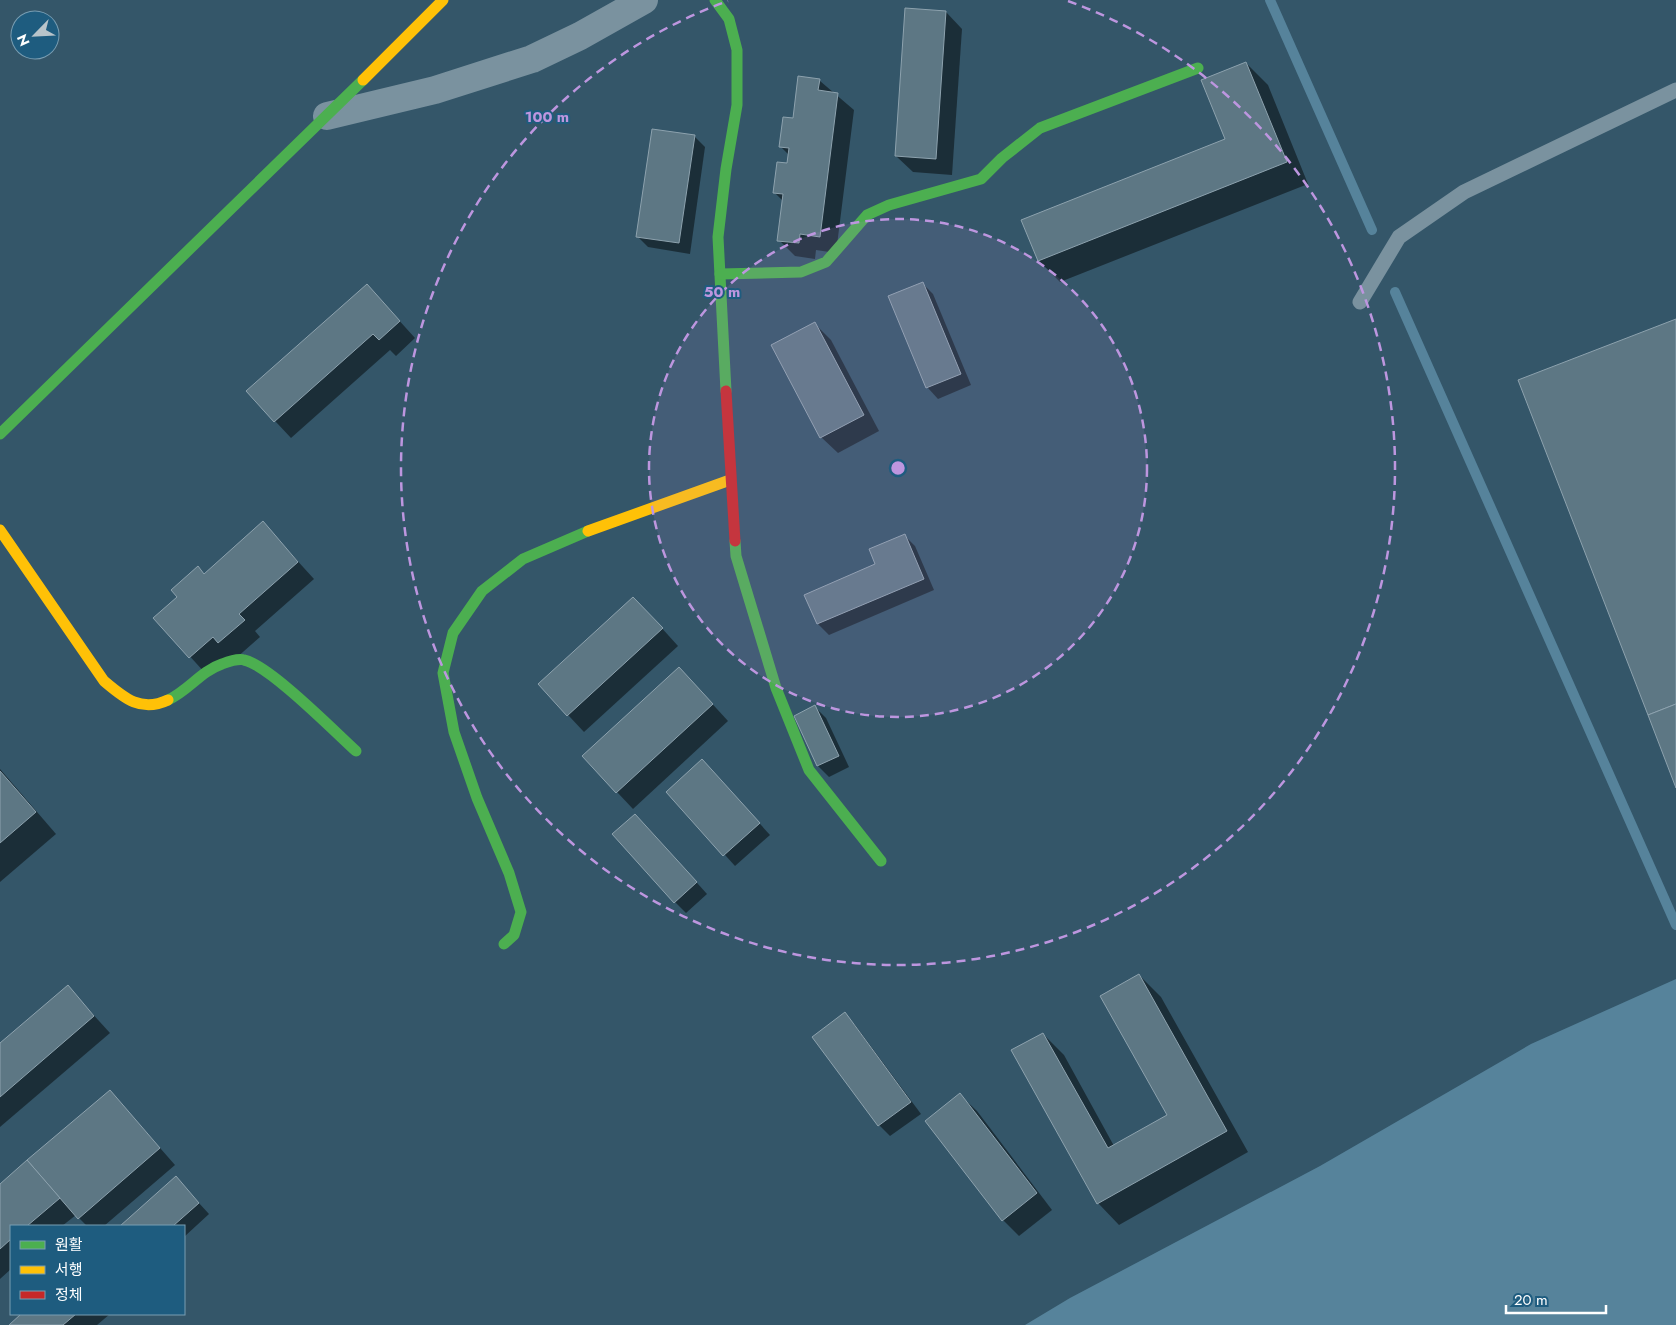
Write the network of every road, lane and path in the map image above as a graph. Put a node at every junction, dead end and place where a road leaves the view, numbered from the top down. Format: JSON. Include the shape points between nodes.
{"nodes":[{"id":1,"x":443,"y":0,"type":"edge"},
{"id":2,"x":644,"y":0,"type":"edge"},
{"id":3,"x":715,"y":0,"type":"edge"},
{"id":4,"x":1198,"y":68,"type":"dead end"},
{"id":5,"x":1676,"y":90,"type":"edge"},
{"id":6,"x":327,"y":116,"type":"junction"},
{"id":7,"x":720,"y":274,"type":"junction"},
{"id":8,"x":1360,"y":302,"type":"dead end"},
{"id":9,"x":0,"y":434,"type":"edge"},
{"id":10,"x":730,"y":480,"type":"junction"},
{"id":11,"x":0,"y":530,"type":"edge"},
{"id":12,"x":356,"y":750,"type":"dead end"},
{"id":13,"x":881,"y":861,"type":"dead end"},
{"id":14,"x":504,"y":944,"type":"dead end"}],
"edges":[{"from":1,"to":6,"type":"street"},
{"from":2,"to":6,"type":"street","via":[[532,59],[435,90]]},
{"from":3,"to":7,"type":"street","via":[[729,19],[737,50],[737,105],[718,238]]},
{"from":4,"to":7,"type":"street","via":[[1040,128],[1002,158],[981,180],[889,205],[867,215],[826,262],[801,272]]},
{"from":5,"to":8,"type":"lane","via":[[1464,192],[1399,237]]},
{"from":6,"to":9,"type":"street"},
{"from":7,"to":10,"type":"street"},
{"from":10,"to":13,"type":"street","via":[[736,556],[776,688],[809,770]]},
{"from":10,"to":14,"type":"street","via":[[610,522],[523,559],[482,591],[453,633],[443,673],[454,732],[521,912],[514,935]]},
{"from":11,"to":12,"type":"street","via":[[104,681],[127,701],[158,705],[177,696],[193,681],[222,664],[244,659],[264,668]]}]}
